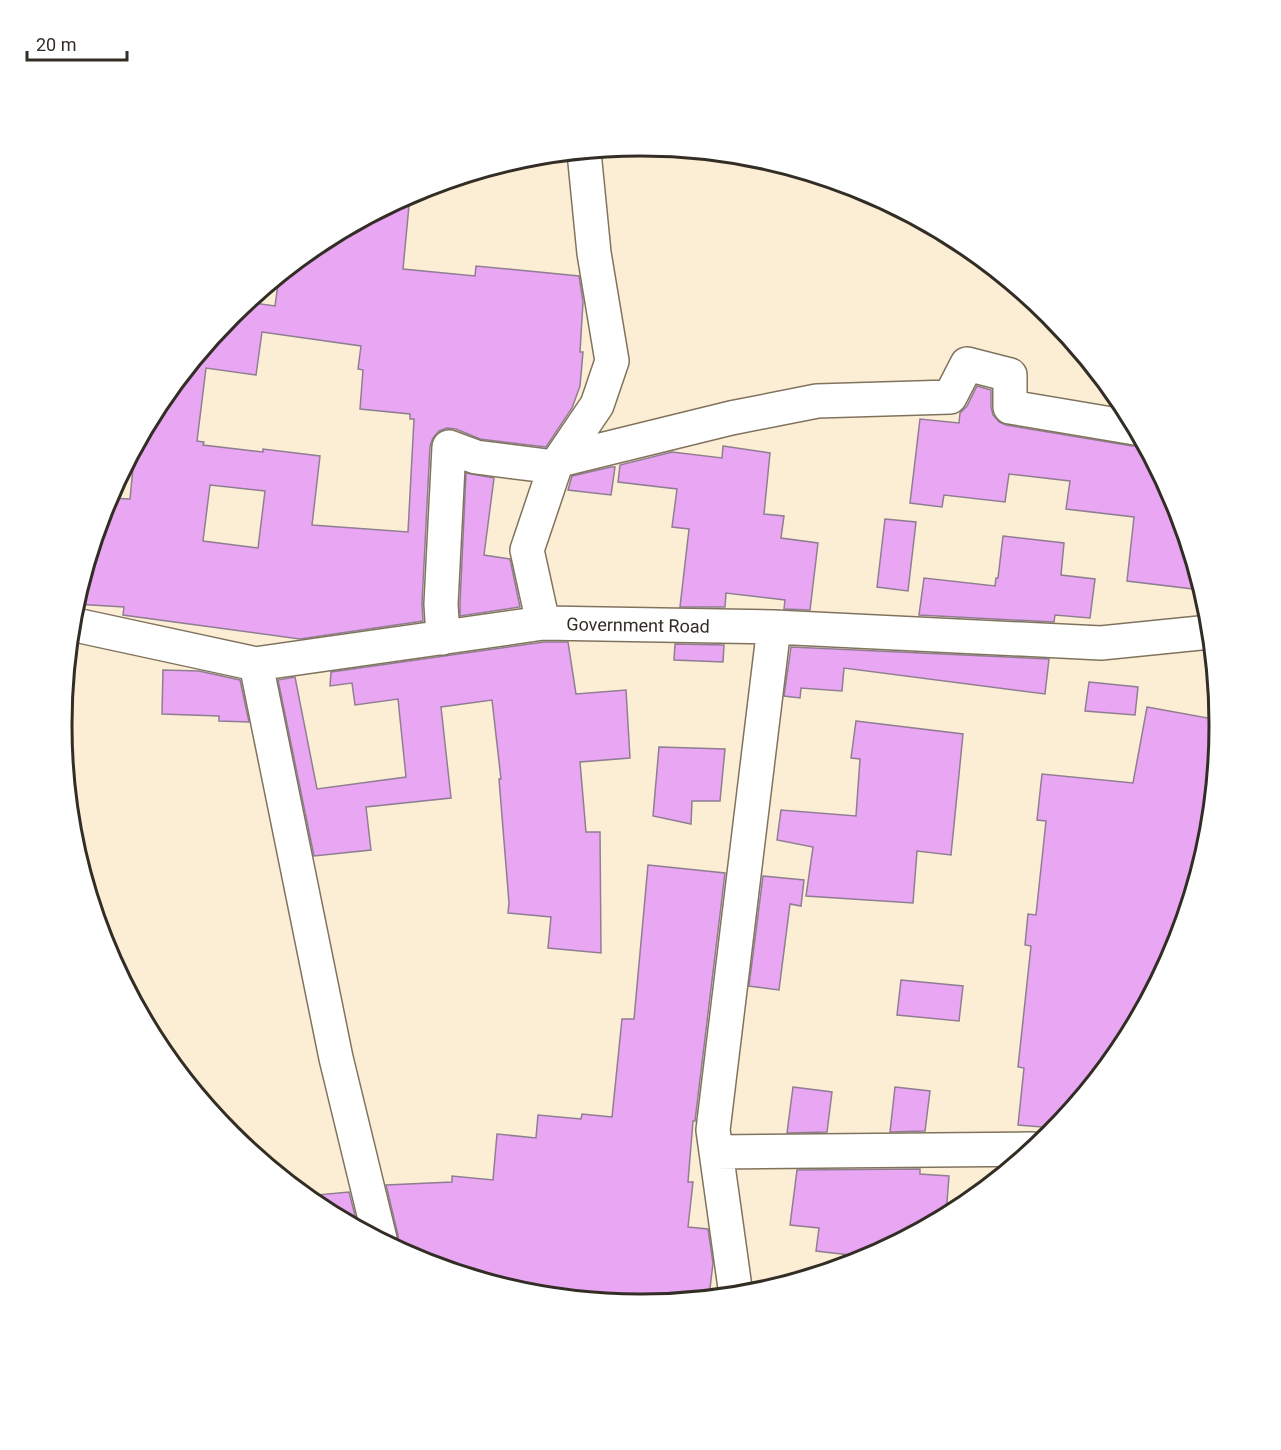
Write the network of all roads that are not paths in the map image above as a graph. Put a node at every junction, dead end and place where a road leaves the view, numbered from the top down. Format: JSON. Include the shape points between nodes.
{"nodes":[{"id":1,"x":585,"y":159,"type":"edge"},
{"id":2,"x":1124,"y":426,"type":"edge"},
{"id":3,"x":558,"y":463,"type":"junction"},
{"id":4,"x":543,"y":623,"type":"junction"},
{"id":5,"x":81,"y":626,"type":"edge"},
{"id":6,"x":774,"y":627,"type":"junction"},
{"id":7,"x":1201,"y":633,"type":"edge"},
{"id":8,"x":443,"y":638,"type":"junction"},
{"id":9,"x":256,"y":664,"type":"junction"},
{"id":10,"x":1018,"y":1149,"type":"edge"},
{"id":11,"x":716,"y":1152,"type":"junction"},
{"id":12,"x":378,"y":1229,"type":"edge"},
{"id":13,"x":735,"y":1286,"type":"edge"}],
"edges":[{"from":1,"to":3,"type":"street","via":[[594,253],[612,361],[597,405]]},
{"from":2,"to":3,"type":"street","via":[[1010,407],[1010,375],[967,364],[950,397],[817,401],[708,423]]},
{"from":3,"to":4,"type":"street","via":[[528,550]]},
{"from":3,"to":8,"type":"street","via":[[476,457],[449,447],[441,604]]},
{"from":4,"to":6,"type":"street","name":"Government Road"},
{"from":4,"to":8,"type":"street","name":"Government Road"},
{"from":5,"to":9,"type":"street","name":"Government Road"},
{"from":6,"to":7,"type":"street","name":"Government Road","via":[[1101,643]]},
{"from":6,"to":11,"type":"street","via":[[713,1130]]},
{"from":8,"to":9,"type":"street","name":"Government Road"},
{"from":9,"to":12,"type":"street","via":[[336,1058]]},
{"from":10,"to":11,"type":"street"},
{"from":11,"to":13,"type":"street"}]}
